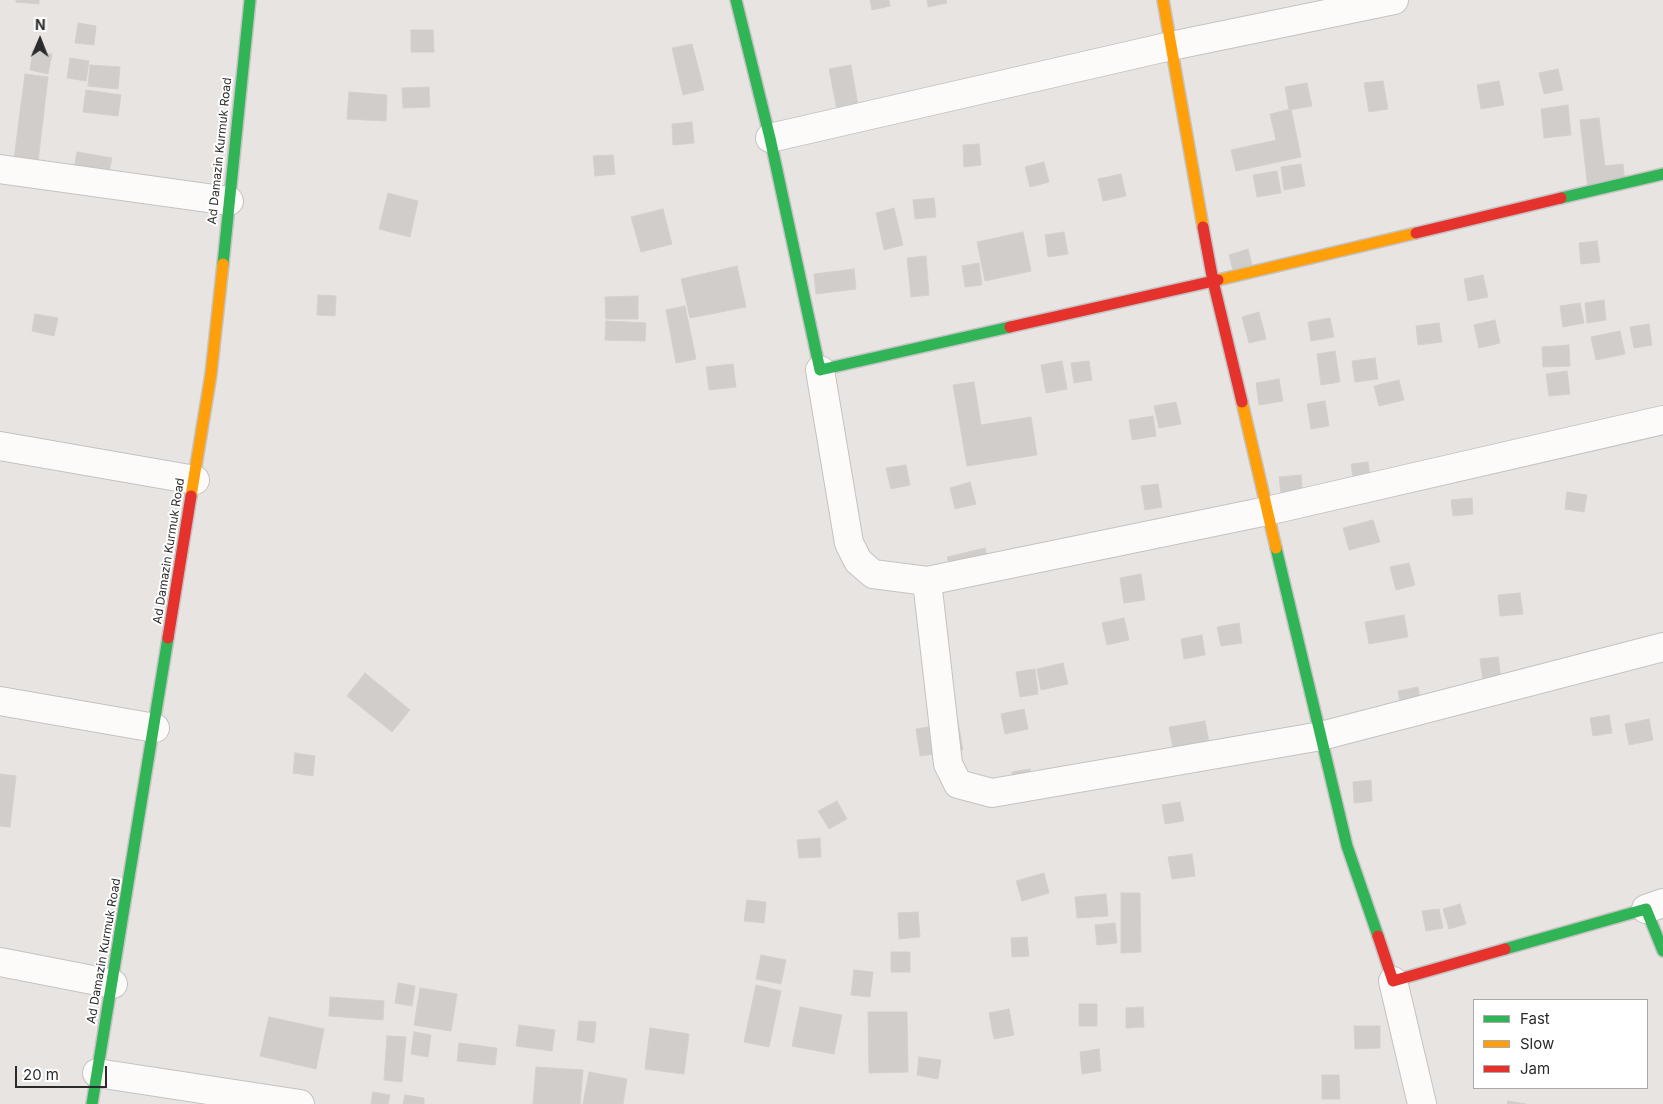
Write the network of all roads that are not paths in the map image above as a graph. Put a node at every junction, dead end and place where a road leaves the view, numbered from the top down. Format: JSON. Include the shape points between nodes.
{"nodes":[{"id":1,"x":736,"y":0,"type":"edge"},
{"id":2,"x":1163,"y":0,"type":"edge"},
{"id":3,"x":1394,"y":0,"type":"edge"},
{"id":4,"x":253,"y":1,"type":"edge"},
{"id":5,"x":1172,"y":46,"type":"junction"},
{"id":6,"x":770,"y":138,"type":"junction"},
{"id":7,"x":0,"y":170,"type":"edge"},
{"id":8,"x":1663,"y":174,"type":"edge"},
{"id":9,"x":229,"y":201,"type":"junction"},
{"id":10,"x":1213,"y":281,"type":"junction"},
{"id":11,"x":820,"y":370,"type":"junction"},
{"id":12,"x":1663,"y":420,"type":"edge"},
{"id":13,"x":0,"y":446,"type":"edge"},
{"id":14,"x":195,"y":480,"type":"junction"},
{"id":15,"x":1267,"y":510,"type":"junction"},
{"id":16,"x":927,"y":581,"type":"junction"},
{"id":17,"x":1663,"y":647,"type":"edge"},
{"id":18,"x":0,"y":700,"type":"edge"},
{"id":19,"x":155,"y":728,"type":"junction"},
{"id":20,"x":1321,"y":736,"type":"junction"},
{"id":21,"x":1655,"y":906,"type":"edge"},
{"id":22,"x":1663,"y":951,"type":"edge"},
{"id":23,"x":0,"y":962,"type":"edge"},
{"id":24,"x":1393,"y":981,"type":"junction"},
{"id":25,"x":113,"y":984,"type":"junction"},
{"id":26,"x":97,"y":1073,"type":"junction"},
{"id":27,"x":92,"y":1104,"type":"edge"},
{"id":28,"x":300,"y":1104,"type":"edge"},
{"id":29,"x":1422,"y":1104,"type":"edge"}],
"edges":[{"from":1,"to":6,"type":"main road"},
{"from":2,"to":5,"type":"main road"},
{"from":3,"to":5,"type":"street"},
{"from":4,"to":9,"type":"main road","name":"Ad Damazin Kurmuk Road"},
{"from":5,"to":6,"type":"street"},
{"from":5,"to":10,"type":"main road"},
{"from":6,"to":11,"type":"main road"},
{"from":7,"to":9,"type":"street"},
{"from":8,"to":10,"type":"main road"},
{"from":9,"to":14,"type":"main road","name":"Ad Damazin Kurmuk Road","via":[[211,374]]},
{"from":10,"to":11,"type":"main road"},
{"from":10,"to":15,"type":"main road"},
{"from":11,"to":16,"type":"street","via":[[849,543],[858,561],[874,574]]},
{"from":12,"to":15,"type":"street"},
{"from":13,"to":14,"type":"street"},
{"from":14,"to":19,"type":"main road","name":"Ad Damazin Kurmuk Road"},
{"from":15,"to":16,"type":"street"},
{"from":15,"to":20,"type":"main road"},
{"from":16,"to":20,"type":"street","via":[[948,764],[958,784],[992,793]]},
{"from":17,"to":20,"type":"street"},
{"from":18,"to":19,"type":"street"},
{"from":19,"to":25,"type":"main road","name":"Ad Damazin Kurmuk Road"},
{"from":20,"to":24,"type":"main road","via":[[1347,846]]},
{"from":21,"to":22,"type":"main road"},
{"from":21,"to":24,"type":"main road"},
{"from":23,"to":25,"type":"street"},
{"from":24,"to":29,"type":"street"},
{"from":25,"to":26,"type":"main road","name":"Ad Damazin Kurmuk Road"},
{"from":26,"to":27,"type":"main road","name":"Ad Damazin Kurmuk Road"},
{"from":26,"to":28,"type":"street"}]}
